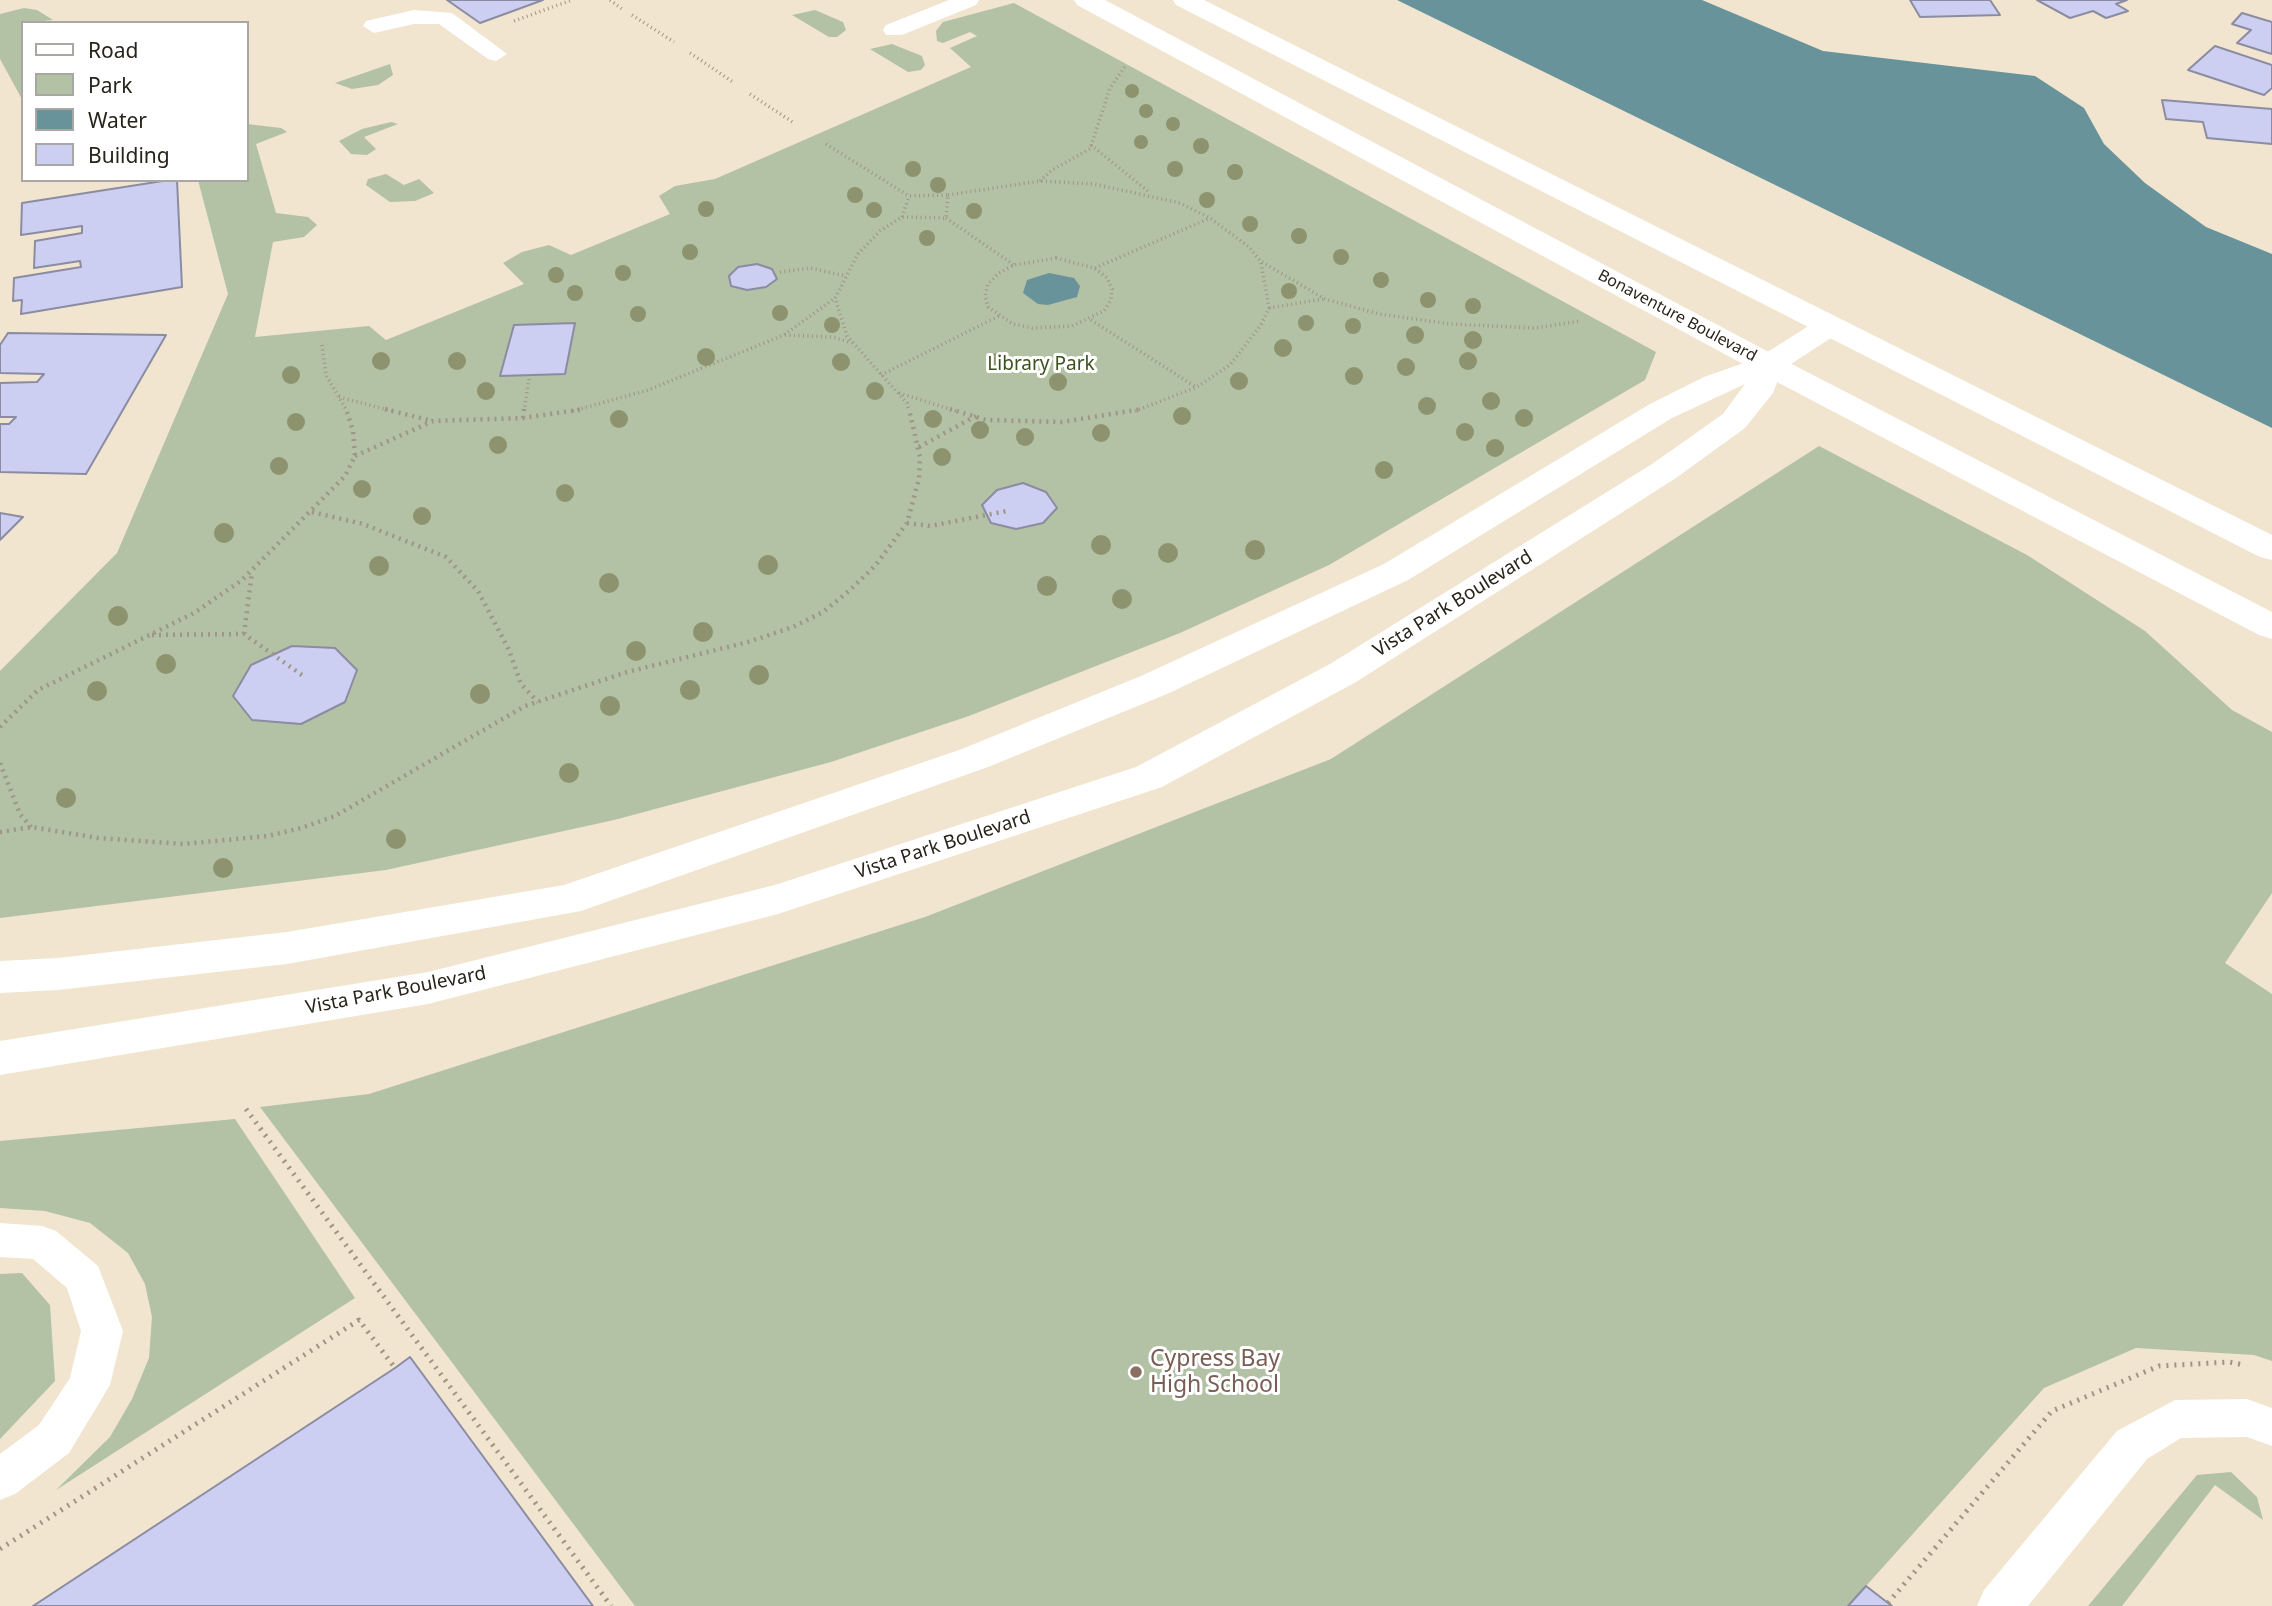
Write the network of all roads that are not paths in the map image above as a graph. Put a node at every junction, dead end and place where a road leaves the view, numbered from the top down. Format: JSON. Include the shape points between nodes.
{"nodes":[{"id":1,"x":968,"y":0,"type":"edge"},
{"id":2,"x":1086,"y":0,"type":"edge"},
{"id":3,"x":1174,"y":0,"type":"edge"},
{"id":4,"x":1185,"y":0,"type":"edge"},
{"id":5,"x":1221,"y":19,"type":"junction"},
{"id":6,"x":374,"y":26,"type":"dead end"},
{"id":7,"x":894,"y":30,"type":"dead end"},
{"id":8,"x":496,"y":54,"type":"dead end"},
{"id":9,"x":1829,"y":326,"type":"junction"},
{"id":10,"x":1769,"y":365,"type":"junction"},
{"id":11,"x":2272,"y":549,"type":"edge"},
{"id":12,"x":2272,"y":627,"type":"edge"},
{"id":13,"x":0,"y":977,"type":"edge"},
{"id":14,"x":0,"y":1058,"type":"edge"},
{"id":15,"x":0,"y":1240,"type":"edge"},
{"id":16,"x":2272,"y":1427,"type":"edge"},
{"id":17,"x":0,"y":1480,"type":"edge"},
{"id":18,"x":2000,"y":1606,"type":"edge"}],
"edges":[{"from":1,"to":7,"type":"lane"},
{"from":2,"to":10,"type":"street","name":"Bonaventure Boulevard"},
{"from":3,"to":5,"type":"street"},
{"from":4,"to":5,"type":"street"},
{"from":5,"to":9,"type":"street"},
{"from":6,"to":8,"type":"lane","via":[[414,17],[444,18]]},
{"from":9,"to":10,"type":"street"},
{"from":9,"to":11,"type":"street"},
{"from":10,"to":12,"type":"street","name":"Bonaventure Boulevard"},
{"from":10,"to":13,"type":"street","via":[[1715,384],[1661,411],[1396,572],[1154,685],[975,758],[567,900],[287,948]]},
{"from":10,"to":14,"type":"street","name":"Vista Park Boulevard","via":[[1757,393],[1734,421],[1664,471],[1343,673],[1149,777],[778,899],[428,988]]},
{"from":15,"to":17,"type":"lane","via":[[42,1243],[85,1278],[102,1331],[89,1385],[54,1439]]},
{"from":16,"to":18,"type":"lane","via":[[2247,1418],[2175,1419],[2132,1445]]}]}
